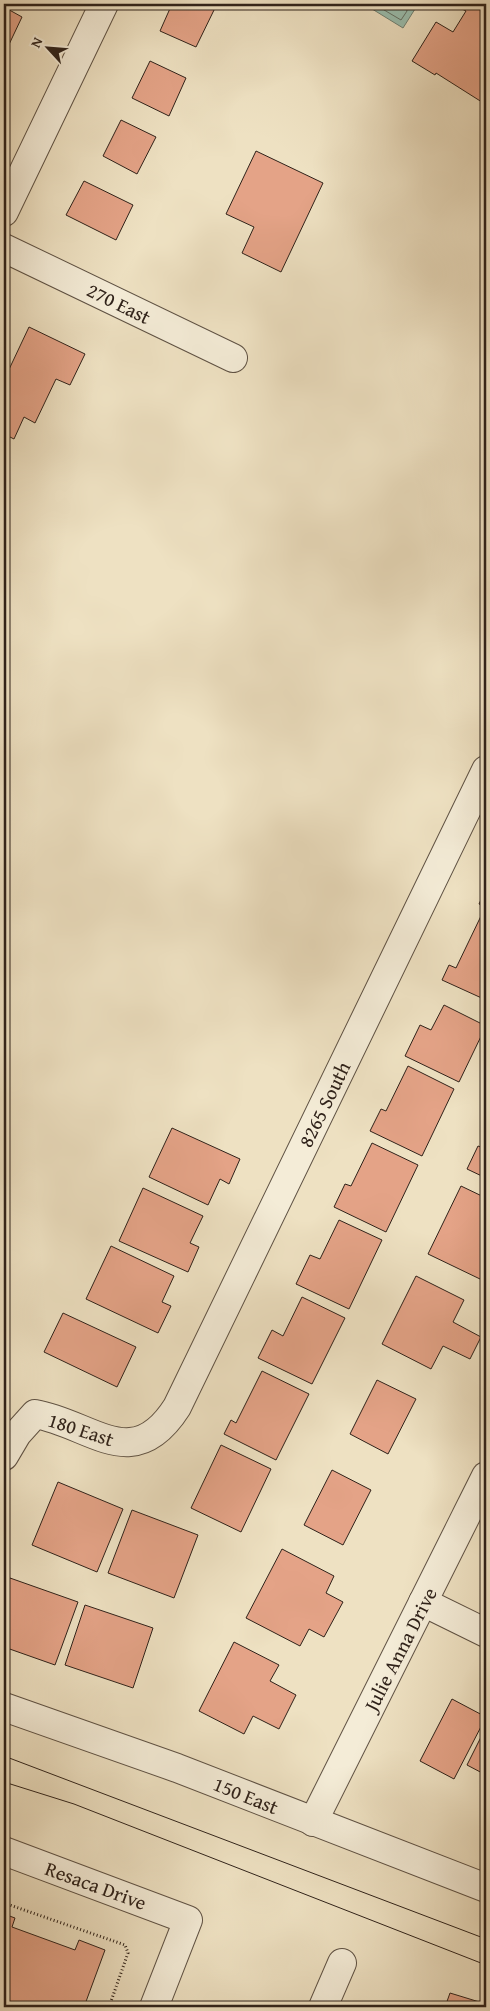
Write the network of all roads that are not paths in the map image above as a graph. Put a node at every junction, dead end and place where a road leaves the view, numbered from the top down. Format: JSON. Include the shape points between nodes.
{"nodes":[{"id":1,"x":104,"y":4,"type":"edge"},
{"id":2,"x":4,"y":212,"type":"edge"},
{"id":3,"x":4,"y":248,"type":"edge"},
{"id":4,"x":234,"y":358,"type":"dead end"},
{"id":5,"x":486,"y":770,"type":"edge"},
{"id":6,"x":155,"y":1434,"type":"joint"},
{"id":7,"x":4,"y":1456,"type":"edge"},
{"id":8,"x":486,"y":1476,"type":"edge"},
{"id":9,"x":423,"y":1602,"type":"junction"},
{"id":10,"x":486,"y":1633,"type":"edge"},
{"id":11,"x":4,"y":1707,"type":"edge"},
{"id":12,"x":313,"y":1822,"type":"junction"},
{"id":13,"x":4,"y":1850,"type":"edge"},
{"id":14,"x":486,"y":1888,"type":"edge"},
{"id":15,"x":342,"y":1963,"type":"dead end"},
{"id":16,"x":154,"y":2007,"type":"edge"},
{"id":17,"x":323,"y":2007,"type":"edge"}],
"edges":[{"from":1,"to":2,"type":"street"},
{"from":3,"to":4,"type":"street","name":"270 East"},
{"from":5,"to":6,"type":"street","name":"8265 South","via":[[177,1407]]},
{"from":6,"to":7,"type":"street","name":"180 East","via":[[139,1441],[121,1443],[35,1414],[17,1434]]},
{"from":8,"to":9,"type":"street","name":"Julie Anna Drive"},
{"from":9,"to":10,"type":"street"},
{"from":9,"to":12,"type":"street","name":"Julie Anna Drive"},
{"from":11,"to":12,"type":"street","name":"150 East","via":[[177,1768]]},
{"from":12,"to":14,"type":"street","name":"150 East"},
{"from":13,"to":16,"type":"street","name":"Resaca Drive","via":[[188,1920]]},
{"from":15,"to":17,"type":"street"}]}
